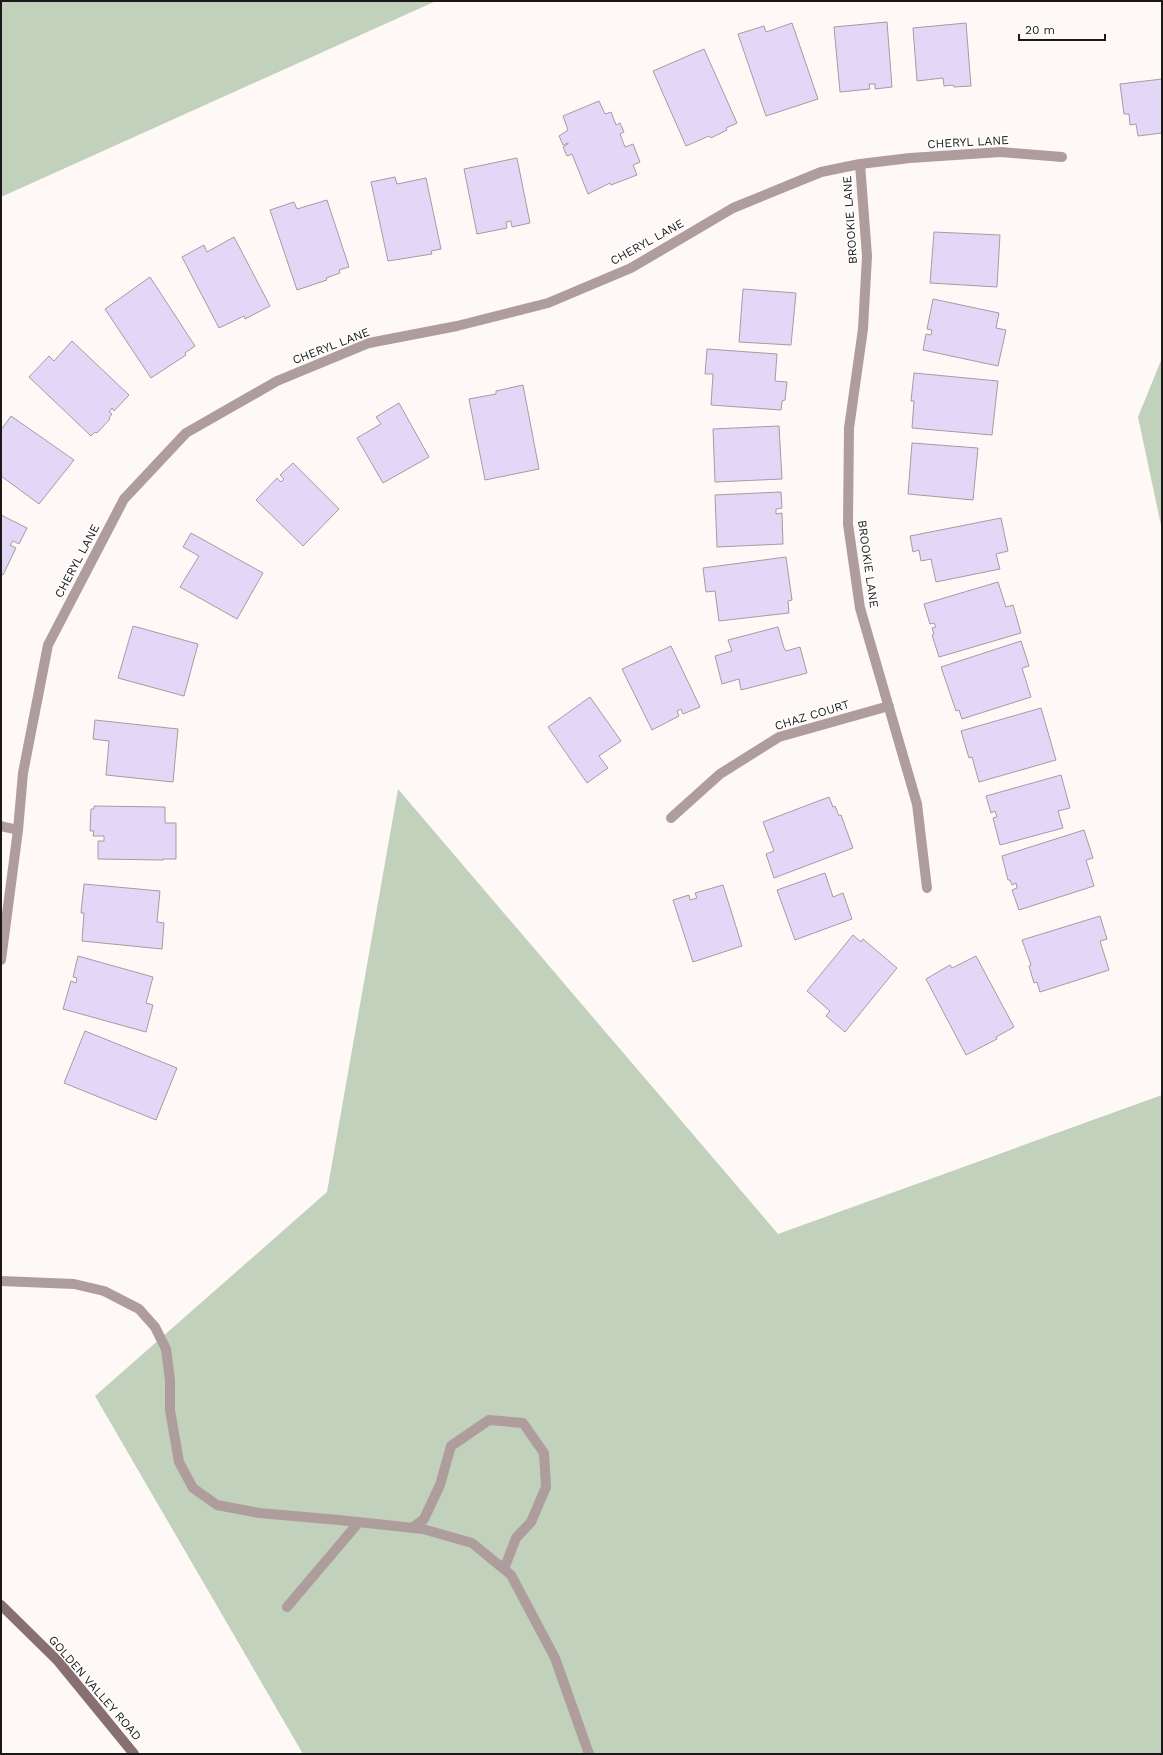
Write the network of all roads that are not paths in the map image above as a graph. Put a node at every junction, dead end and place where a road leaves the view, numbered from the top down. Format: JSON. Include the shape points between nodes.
{"nodes":[{"id":1,"x":1062,"y":157,"type":"dead end"},
{"id":2,"x":860,"y":164,"type":"junction"},
{"id":3,"x":889,"y":706,"type":"junction"},
{"id":4,"x":671,"y":818,"type":"dead end"},
{"id":5,"x":1,"y":826,"type":"edge"},
{"id":6,"x":18,"y":830,"type":"junction"},
{"id":7,"x":926,"y":888,"type":"dead end"},
{"id":8,"x":1,"y":960,"type":"edge"},
{"id":9,"x":1,"y":1281,"type":"edge"},
{"id":10,"x":359,"y":1522,"type":"junction"},
{"id":11,"x":412,"y":1528,"type":"junction"},
{"id":12,"x":504,"y":1569,"type":"junction"},
{"id":13,"x":1,"y":1604,"type":"edge"},
{"id":14,"x":287,"y":1607,"type":"dead end"},
{"id":15,"x":134,"y":1754,"type":"edge"},
{"id":16,"x":589,"y":1754,"type":"edge"}],
"edges":[{"from":1,"to":2,"type":"street","name":"CHERYL LANE","via":[[1001,152]]},
{"from":2,"to":3,"type":"street","name":"BROOKIE LANE","via":[[867,256],[863,329],[849,428],[848,524],[860,608]]},
{"from":2,"to":6,"type":"street","name":"CHERYL LANE","via":[[821,172],[733,208],[631,268],[548,303],[456,326],[369,343],[277,380],[186,433],[124,499],[48,645],[23,773]]},
{"from":3,"to":4,"type":"street","name":"CHAZ COURT","via":[[779,738],[720,774]]},
{"from":3,"to":7,"type":"street","name":"BROOKIE LANE","via":[[917,804]]},
{"from":5,"to":6,"type":"street"},
{"from":6,"to":8,"type":"street","name":"CHERYL LANE"},
{"from":9,"to":10,"type":"street","via":[[74,1284],[104,1291],[139,1309],[155,1327],[166,1349],[170,1410],[179,1462],[193,1488],[217,1505],[260,1513]]},
{"from":10,"to":11,"type":"street"},
{"from":10,"to":14,"type":"street"},
{"from":11,"to":12,"type":"street","via":[[472,1543]]},
{"from":11,"to":12,"type":"street","via":[[424,1519],[440,1485],[452,1446],[489,1420],[523,1423],[544,1453],[546,1487],[531,1522],[516,1538]]},
{"from":12,"to":16,"type":"street","via":[[511,1575],[555,1658]]},
{"from":13,"to":15,"type":"main road","name":"GOLDEN VALLEY ROAD","via":[[58,1662]]}]}
